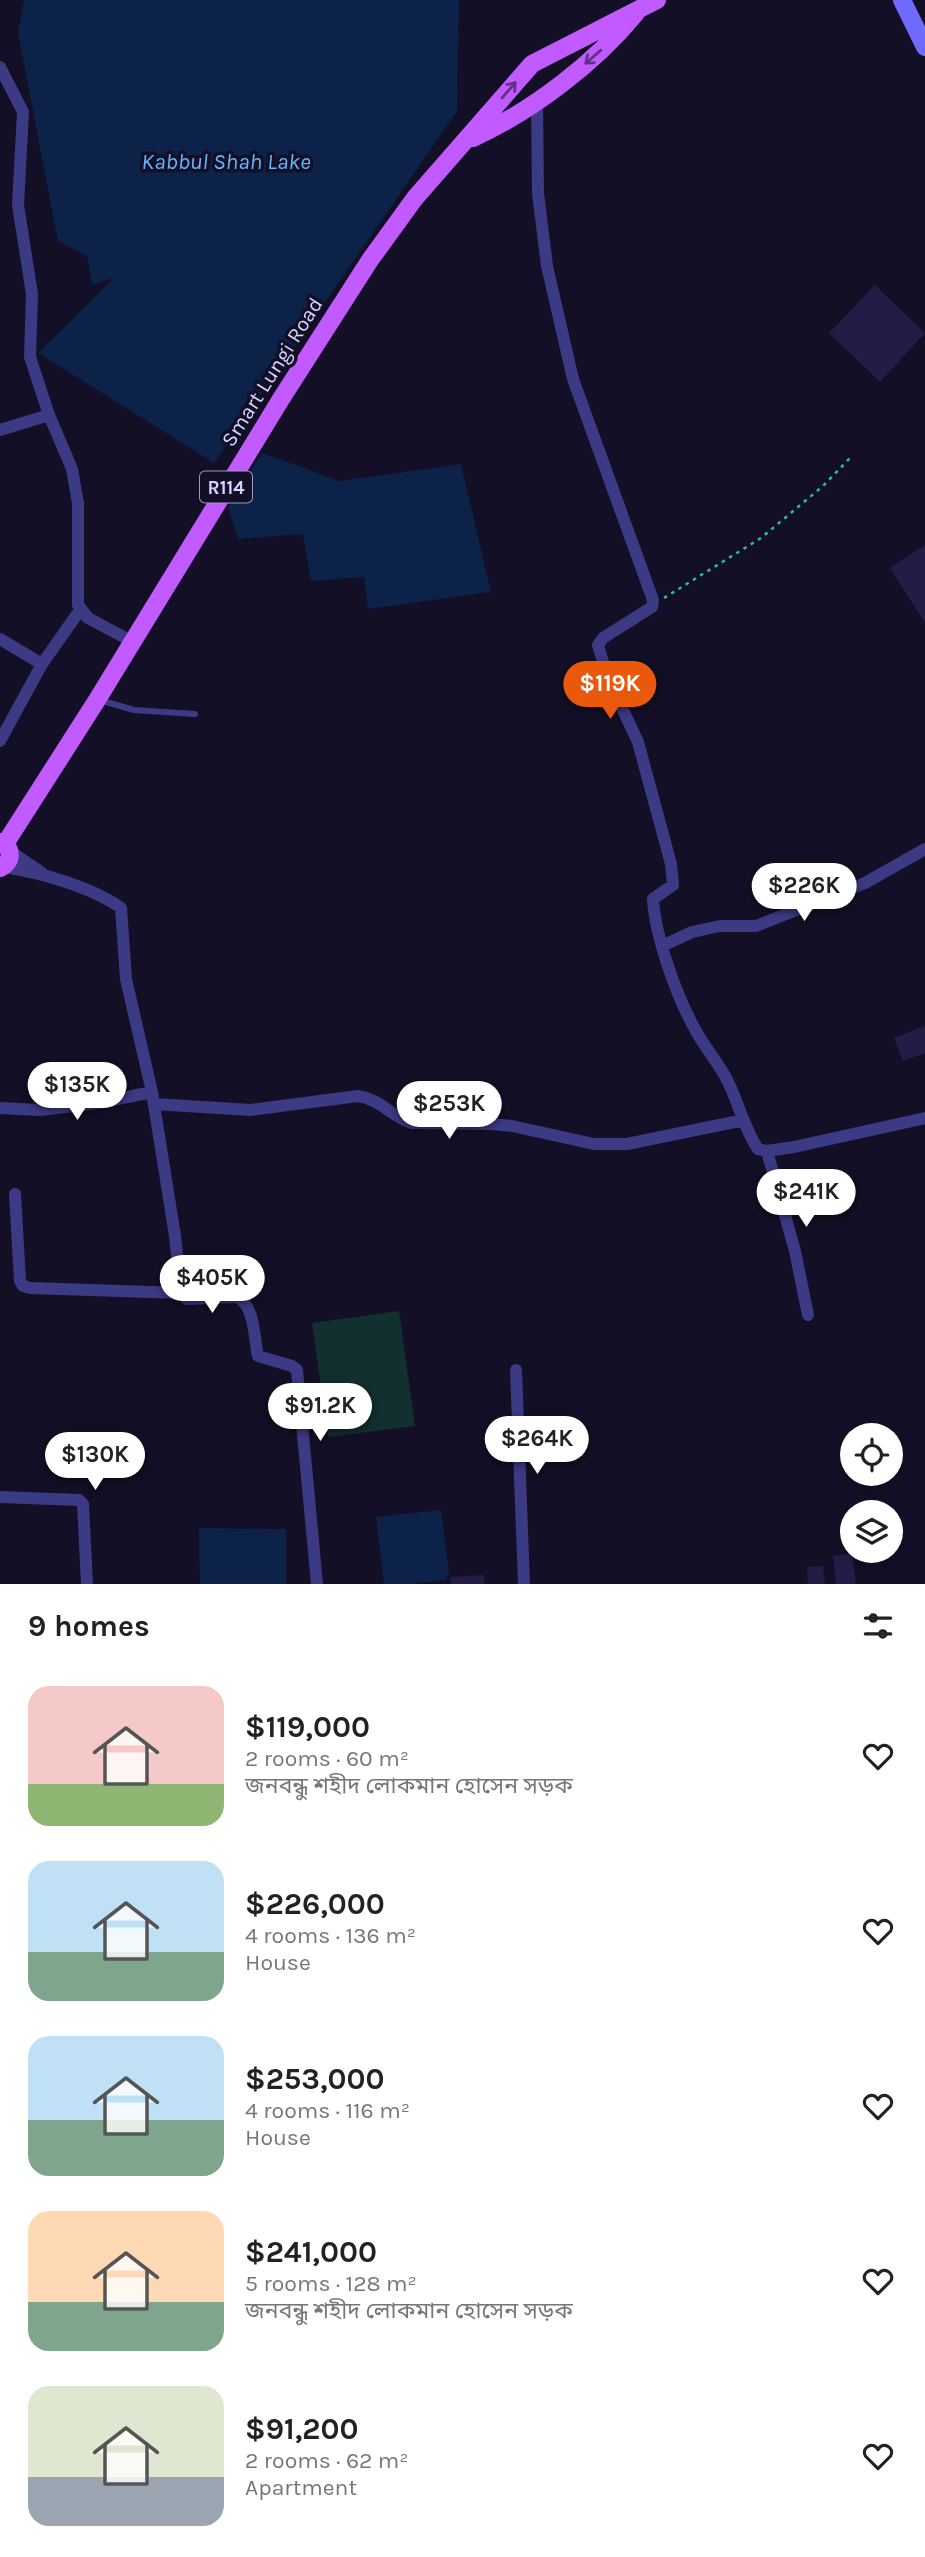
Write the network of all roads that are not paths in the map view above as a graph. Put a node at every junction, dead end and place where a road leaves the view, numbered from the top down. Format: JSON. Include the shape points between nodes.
{"nodes":[{"id":1,"x":657,"y":0,"type":"edge"},
{"id":2,"x":902,"y":0,"type":"edge"},
{"id":3,"x":640,"y":8,"type":"junction"},
{"id":4,"x":925,"y":47,"type":"edge"},
{"id":5,"x":0,"y":66,"type":"edge"},
{"id":6,"x":537,"y":102,"type":"junction"},
{"id":7,"x":465,"y":142,"type":"junction"},
{"id":8,"x":48,"y":415,"type":"junction"},
{"id":9,"x":0,"y":430,"type":"edge"},
{"id":10,"x":80,"y":610,"type":"junction"},
{"id":11,"x":0,"y":639,"type":"edge"},
{"id":12,"x":131,"y":641,"type":"junction"},
{"id":13,"x":43,"y":664,"type":"junction"},
{"id":14,"x":97,"y":700,"type":"junction"},
{"id":15,"x":195,"y":714,"type":"dead end"},
{"id":16,"x":0,"y":741,"type":"edge"},
{"id":17,"x":925,"y":849,"type":"edge"},
{"id":18,"x":3,"y":854,"type":"edge"},
{"id":19,"x":662,"y":946,"type":"junction"},
{"id":20,"x":153,"y":1098,"type":"junction"},
{"id":21,"x":0,"y":1108,"type":"edge"},
{"id":22,"x":925,"y":1118,"type":"edge"},
{"id":23,"x":744,"y":1120,"type":"junction"},
{"id":24,"x":767,"y":1151,"type":"junction"},
{"id":25,"x":15,"y":1194,"type":"dead end"},
{"id":26,"x":181,"y":1293,"type":"junction"},
{"id":27,"x":808,"y":1315,"type":"dead end"},
{"id":28,"x":516,"y":1370,"type":"dead end"},
{"id":29,"x":0,"y":1497,"type":"edge"},
{"id":30,"x":87,"y":1584,"type":"edge"},
{"id":31,"x":317,"y":1584,"type":"edge"},
{"id":32,"x":524,"y":1584,"type":"edge"}],
"edges":[{"from":1,"to":3,"type":"main road","name":"Smart Lungi Road","number":"R114"},
{"from":2,"to":4,"type":"street"},
{"from":3,"to":6,"type":"main road","number":"R114","one_way":true,"via":[[607,44]]},
{"from":7,"to":3,"type":"main road","name":"Smart Lungi Road","number":"R114","one_way":true,"via":[[532,64]]},
{"from":5,"to":8,"type":"street","via":[[23,113],[18,205],[32,294],[30,357]]},
{"from":6,"to":7,"type":"main road","number":"R114"},
{"from":6,"to":19,"type":"street","via":[[538,193],[547,266],[573,379],[653,604],[598,645],[638,743],[674,876],[673,885],[653,899]]},
{"from":7,"to":12,"type":"main road","name":"Smart Lungi Road","number":"R114","via":[[415,198],[370,260]]},
{"from":8,"to":9,"type":"street"},
{"from":8,"to":10,"type":"street","via":[[72,469],[78,503]]},
{"from":10,"to":12,"type":"street"},
{"from":10,"to":13,"type":"street"},
{"from":11,"to":13,"type":"street"},
{"from":12,"to":14,"type":"main road","name":"Smart Lungi Road","number":"R114"},
{"from":13,"to":16,"type":"street"},
{"from":14,"to":15,"type":"lane","via":[[134,709]]},
{"from":14,"to":18,"type":"main road","name":"Smart Lungi Road","number":"R114"},
{"from":17,"to":19,"type":"street","via":[[866,883],[756,926],[720,926]]},
{"from":18,"to":20,"type":"street","via":[[121,908],[126,979]]},
{"from":19,"to":23,"type":"street","via":[[695,1030],[725,1075]]},
{"from":20,"to":21,"type":"street","via":[[40,1110]]},
{"from":20,"to":23,"type":"street","via":[[250,1110],[358,1096],[412,1123],[512,1126],[594,1144],[627,1144]]},
{"from":20,"to":26,"type":"street"},
{"from":22,"to":24,"type":"street"},
{"from":23,"to":24,"type":"street","via":[[758,1149]]},
{"from":24,"to":27,"type":"street"},
{"from":25,"to":26,"type":"street","via":[[23,1286]]},
{"from":26,"to":31,"type":"street","via":[[187,1299],[244,1300],[258,1356],[297,1370]]},
{"from":28,"to":32,"type":"street"},
{"from":29,"to":30,"type":"street","via":[[79,1500],[83,1504]]}]}
